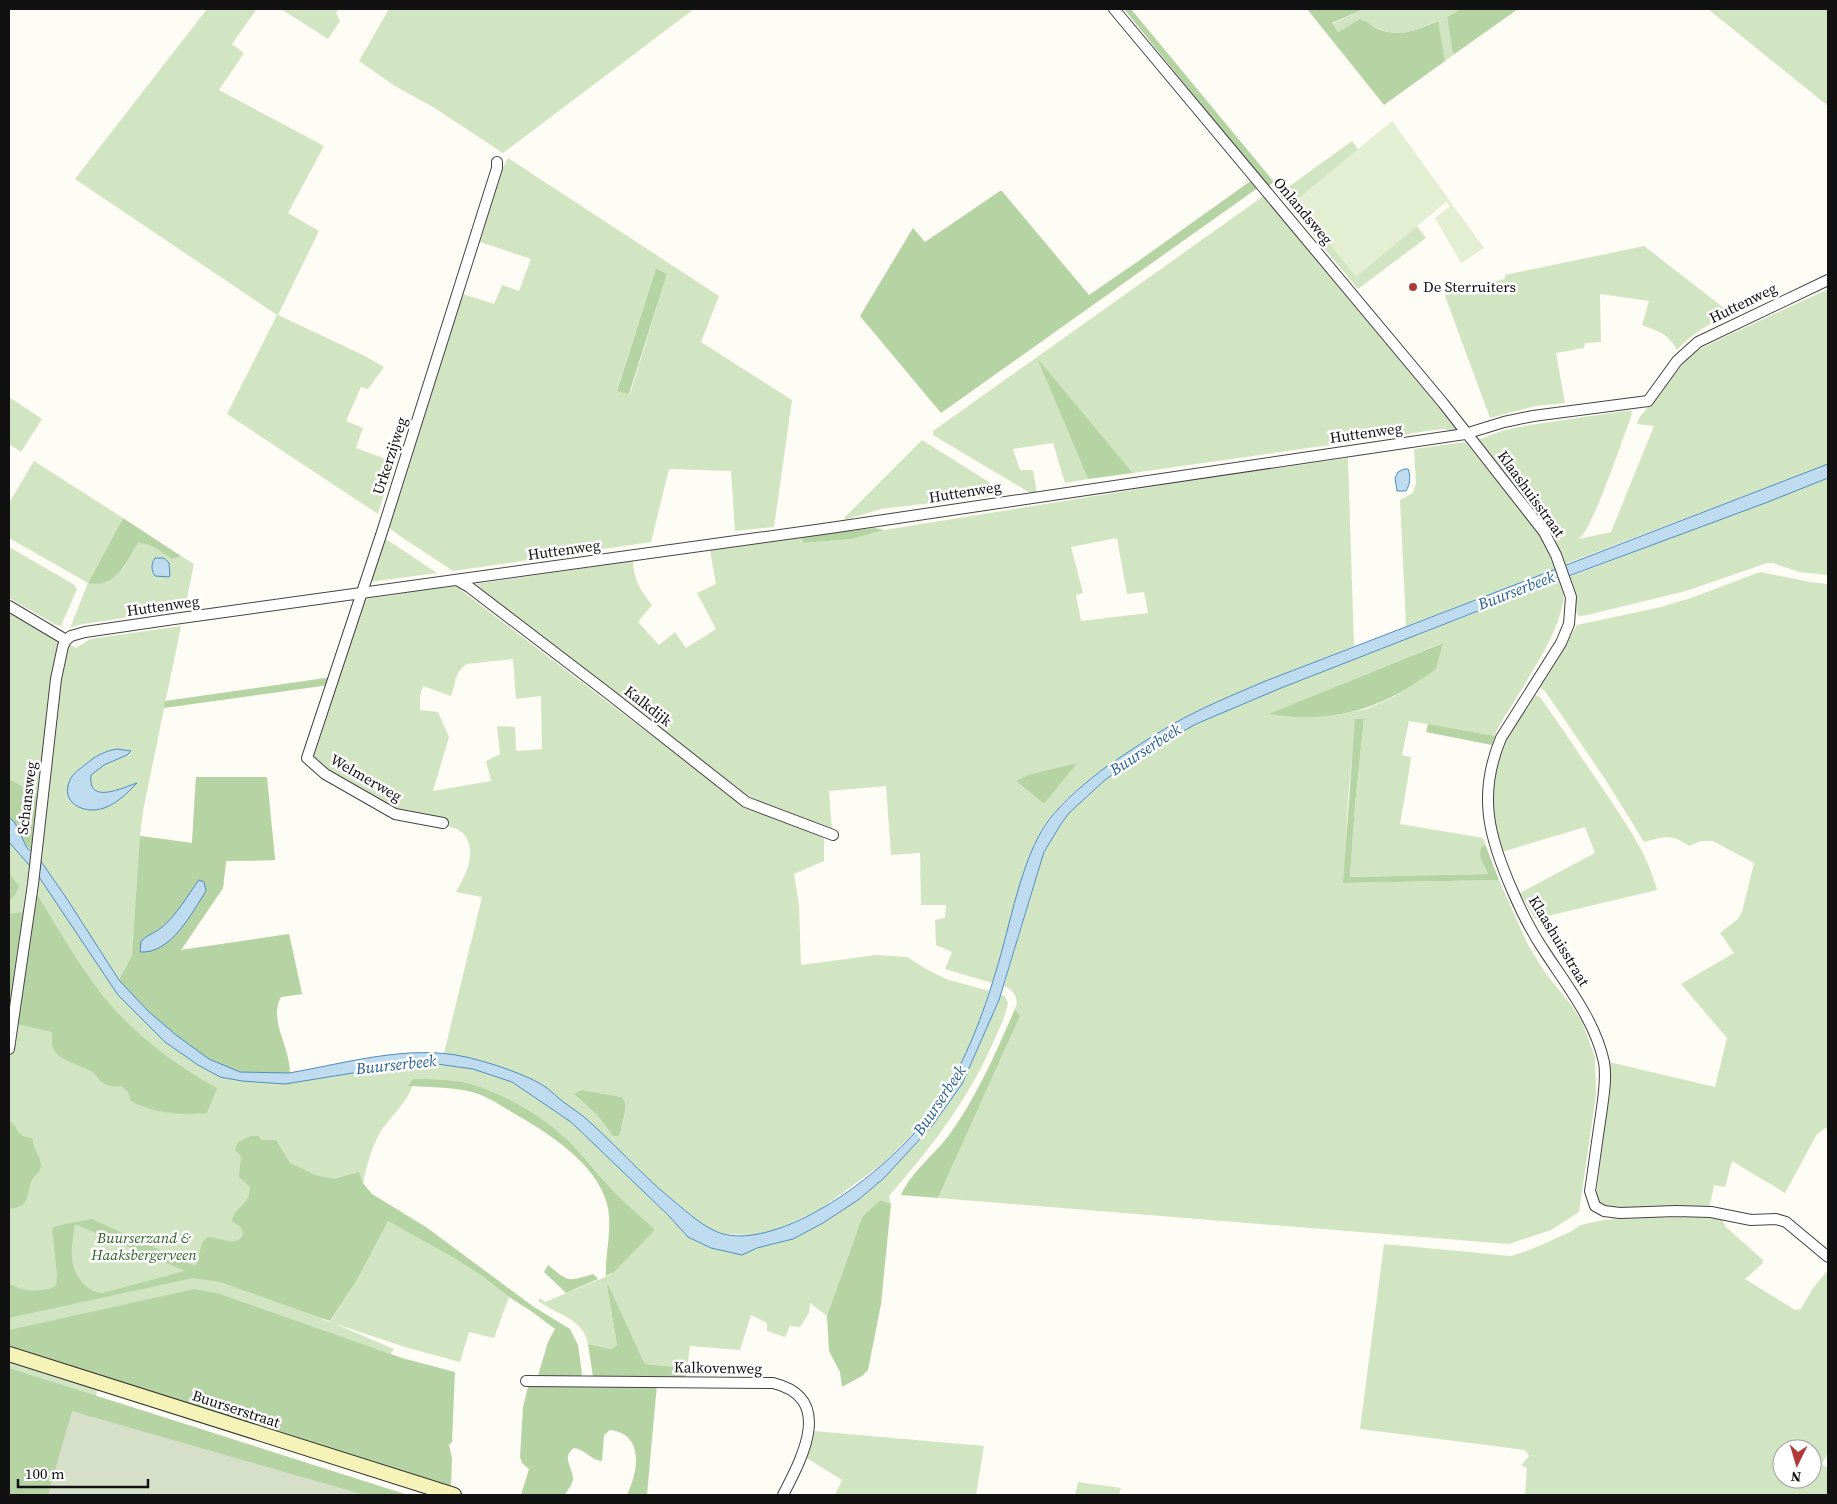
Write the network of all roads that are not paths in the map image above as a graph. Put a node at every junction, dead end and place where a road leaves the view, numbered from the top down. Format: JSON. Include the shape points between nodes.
{"nodes":[{"id":1,"x":1114,"y":9,"type":"edge"},
{"id":2,"x":497,"y":162,"type":"dead end"},
{"id":3,"x":1828,"y":280,"type":"edge"},
{"id":4,"x":1465,"y":434,"type":"junction"},
{"id":5,"x":457,"y":580,"type":"junction"},
{"id":6,"x":362,"y":592,"type":"junction"},
{"id":7,"x":9,"y":606,"type":"edge"},
{"id":8,"x":66,"y":640,"type":"junction"},
{"id":9,"x":307,"y":758,"type":"joint"},
{"id":10,"x":443,"y":823,"type":"dead end"},
{"id":11,"x":833,"y":835,"type":"dead end"},
{"id":12,"x":9,"y":1049,"type":"edge"},
{"id":13,"x":1828,"y":1257,"type":"edge"},
{"id":14,"x":9,"y":1354,"type":"edge"},
{"id":15,"x":526,"y":1381,"type":"dead end"},
{"id":16,"x":454,"y":1495,"type":"edge"},
{"id":17,"x":783,"y":1495,"type":"edge"}],
"edges":[{"from":1,"to":4,"type":"street","name":"Onlandsweg","via":[[1443,403]]},
{"from":2,"to":6,"type":"street","name":"Urkerzijweg"},
{"from":3,"to":4,"type":"street","name":"Huttenweg","via":[[1698,342],[1677,361],[1648,401],[1533,416]]},
{"from":4,"to":5,"type":"street","name":"Huttenweg"},
{"from":4,"to":13,"type":"street","name":"Klaashuisstraat","via":[[1544,532],[1571,597],[1569,624],[1561,642],[1494,753],[1487,793],[1494,846],[1510,886],[1531,929],[1586,1015],[1604,1064],[1604,1089],[1590,1191],[1594,1206],[1612,1212],[1711,1212],[1751,1220],[1776,1219],[1786,1222]]},
{"from":5,"to":6,"type":"street","name":"Huttenweg"},
{"from":5,"to":11,"type":"street","name":"Kalkdijk","via":[[602,688],[746,802]]},
{"from":6,"to":8,"type":"street","name":"Huttenweg","via":[[85,632]]},
{"from":6,"to":9,"type":"street","name":"Urkerzijweg"},
{"from":7,"to":8,"type":"street"},
{"from":8,"to":12,"type":"street","name":"Schansweg","via":[[56,679],[34,876]]},
{"from":9,"to":10,"type":"street","name":"Welmerweg","via":[[325,774],[395,814]]},
{"from":14,"to":16,"type":"main road","name":"Buurserstraat"},
{"from":15,"to":17,"type":"street","name":"Kalkovenweg","via":[[773,1383],[787,1388],[806,1404],[809,1426],[799,1460]]}]}
